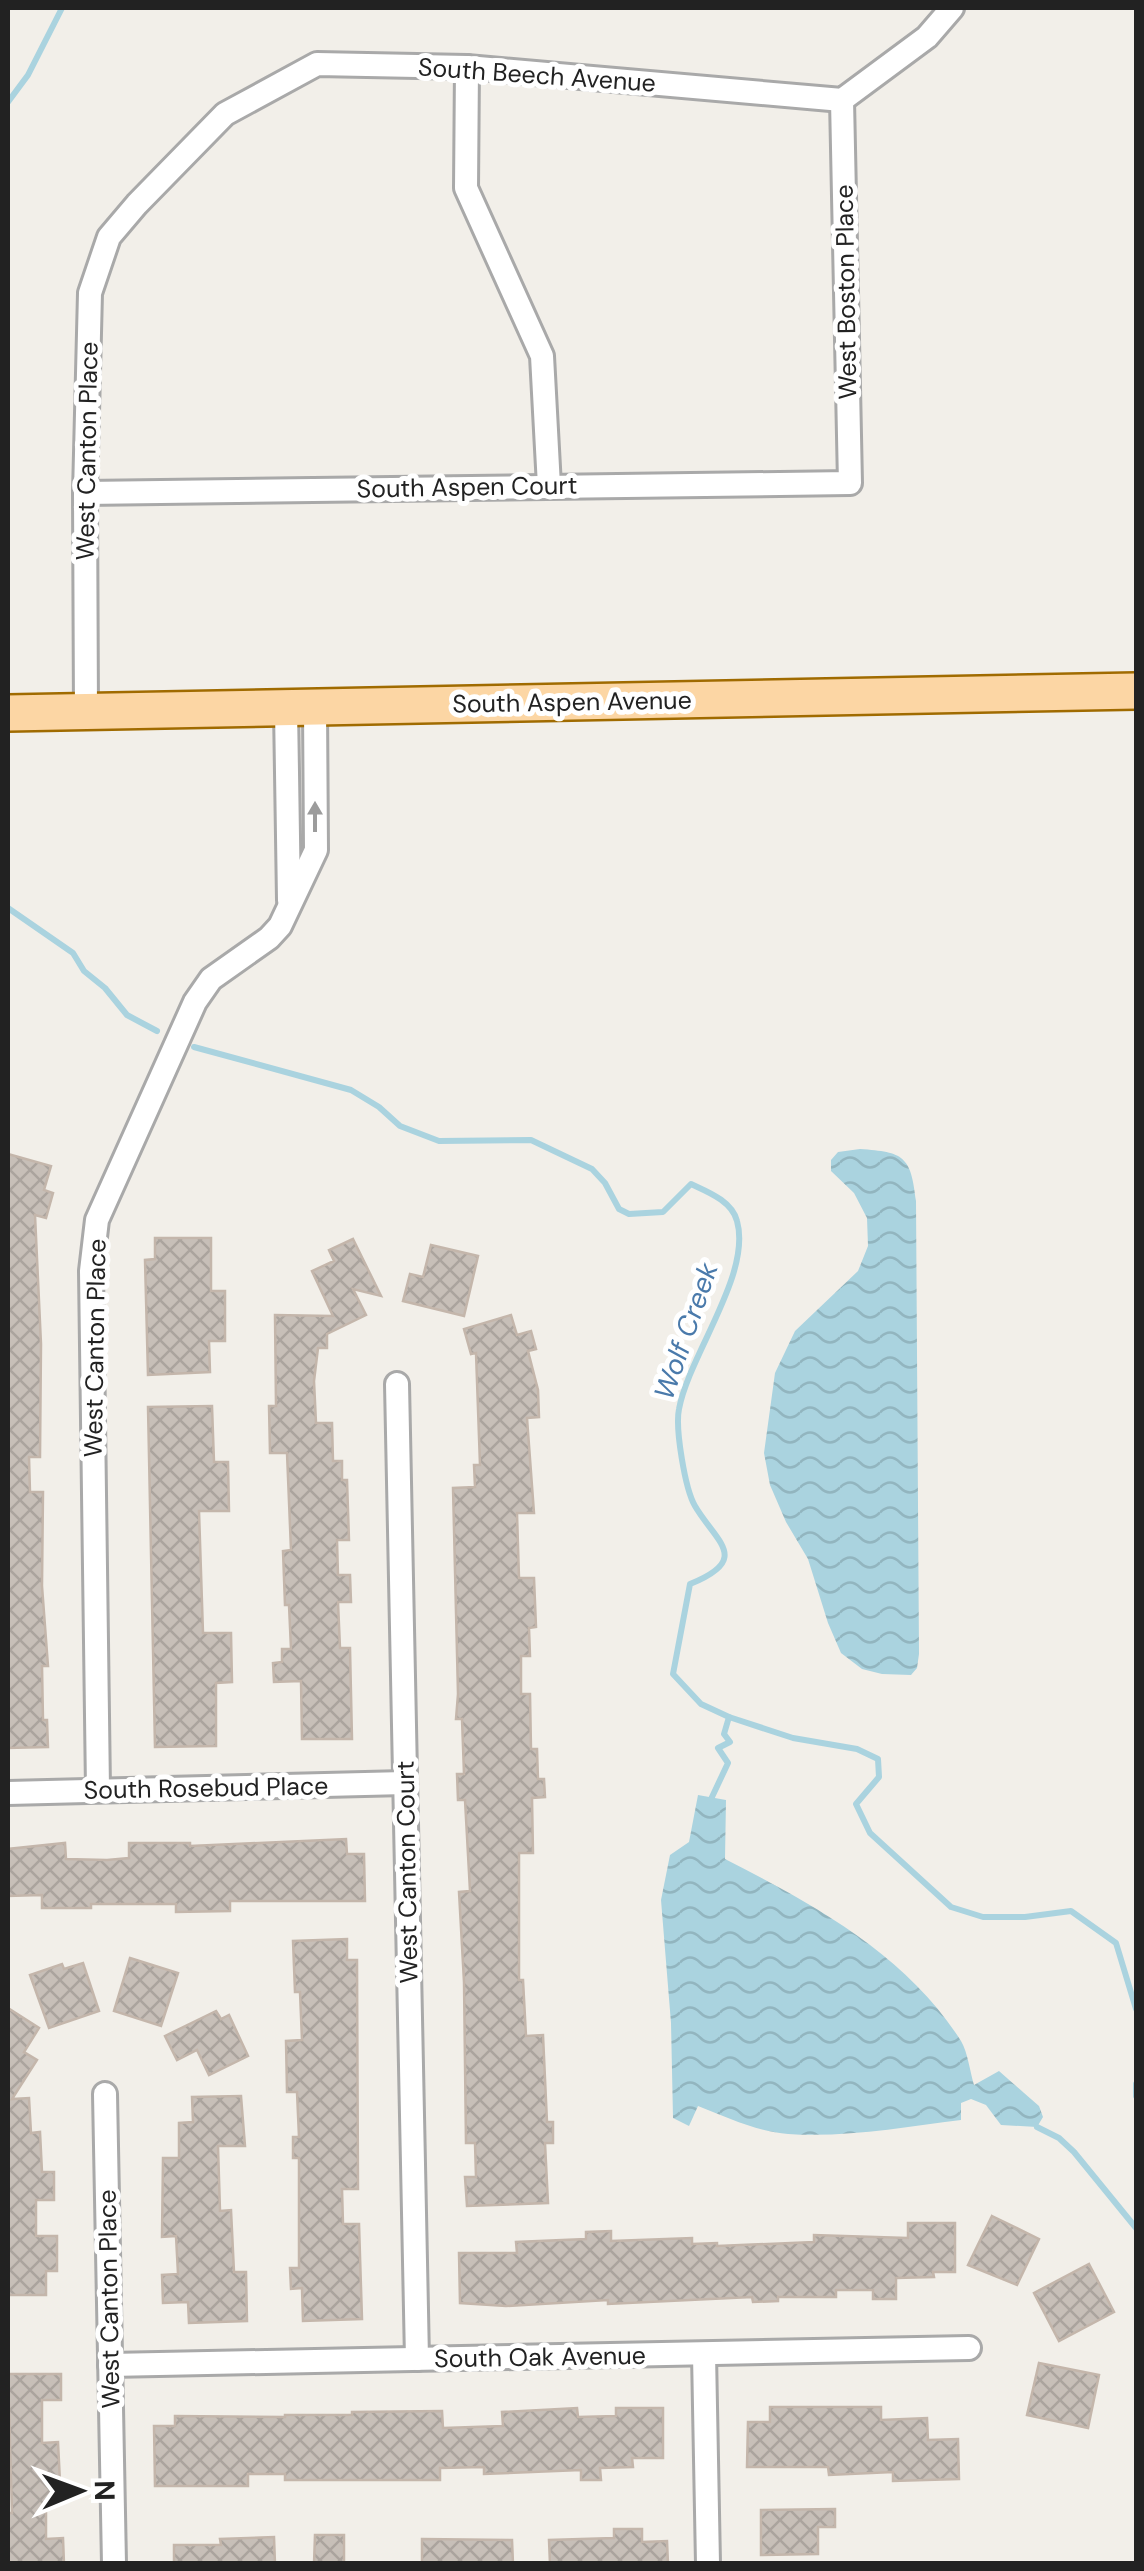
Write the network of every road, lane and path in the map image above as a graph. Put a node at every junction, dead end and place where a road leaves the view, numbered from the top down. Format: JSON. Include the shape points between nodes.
{"nodes":[{"id":1,"x":952,"y":8,"type":"edge"},
{"id":2,"x":467,"y":67,"type":"junction"},
{"id":3,"x":842,"y":100,"type":"junction"},
{"id":4,"x":137,"y":204,"type":"joint"},
{"id":5,"x":850,"y":483,"type":"joint"},
{"id":6,"x":549,"y":486,"type":"junction"},
{"id":7,"x":85,"y":494,"type":"junction"},
{"id":8,"x":1136,"y":691,"type":"edge"},
{"id":9,"x":300,"y":708,"type":"junction"},
{"id":10,"x":86,"y":712,"type":"junction"},
{"id":11,"x":8,"y":713,"type":"edge"},
{"id":12,"x":397,"y":1384,"type":"dead end"},
{"id":13,"x":406,"y":1783,"type":"junction"},
{"id":14,"x":98,"y":1790,"type":"junction"},
{"id":15,"x":8,"y":1792,"type":"edge"},
{"id":16,"x":106,"y":2094,"type":"dead end"},
{"id":17,"x":969,"y":2348,"type":"dead end"},
{"id":18,"x":704,"y":2354,"type":"junction"},
{"id":19,"x":416,"y":2359,"type":"junction"},
{"id":20,"x":110,"y":2365,"type":"junction"},
{"id":21,"x":114,"y":2564,"type":"edge"},
{"id":22,"x":708,"y":2564,"type":"edge"}],
"edges":[{"from":1,"to":3,"type":"street","via":[[928,37]]},
{"from":2,"to":3,"type":"street","name":"South Beech Avenue"},
{"from":2,"to":4,"type":"street","name":"South Beech Avenue","via":[[317,64],[225,114]]},
{"from":2,"to":6,"type":"street","via":[[466,188],[542,356]]},
{"from":3,"to":5,"type":"street","name":"West Boston Place"},
{"from":4,"to":7,"type":"street","name":"West Canton Place","via":[[109,237],[90,293]]},
{"from":5,"to":6,"type":"street","name":"South Aspen Court"},
{"from":6,"to":7,"type":"street","name":"South Aspen Court"},
{"from":7,"to":10,"type":"street","name":"West Canton Place"},
{"from":8,"to":9,"type":"main road","name":"South Aspen Avenue"},
{"from":9,"to":10,"type":"main road","name":"South Aspen Avenue"},
{"from":9,"to":14,"type":"street","name":"West Canton Place","via":[[289,909],[269,938],[211,979],[195,1002],[97,1220],[92,1271]]},
{"from":10,"to":11,"type":"main road","name":"South Aspen Avenue"},
{"from":12,"to":13,"type":"street","name":"West Canton Court"},
{"from":13,"to":14,"type":"street","name":"South Rosebud Place"},
{"from":13,"to":19,"type":"street","name":"West Canton Court"},
{"from":14,"to":15,"type":"street","name":"South Rosebud Place"},
{"from":16,"to":20,"type":"street","name":"West Canton Place"},
{"from":17,"to":18,"type":"street","name":"South Oak Avenue"},
{"from":18,"to":19,"type":"street","name":"South Oak Avenue"},
{"from":18,"to":22,"type":"street"},
{"from":19,"to":20,"type":"street","name":"South Oak Avenue"},
{"from":20,"to":21,"type":"street","name":"West Canton Place"}]}
